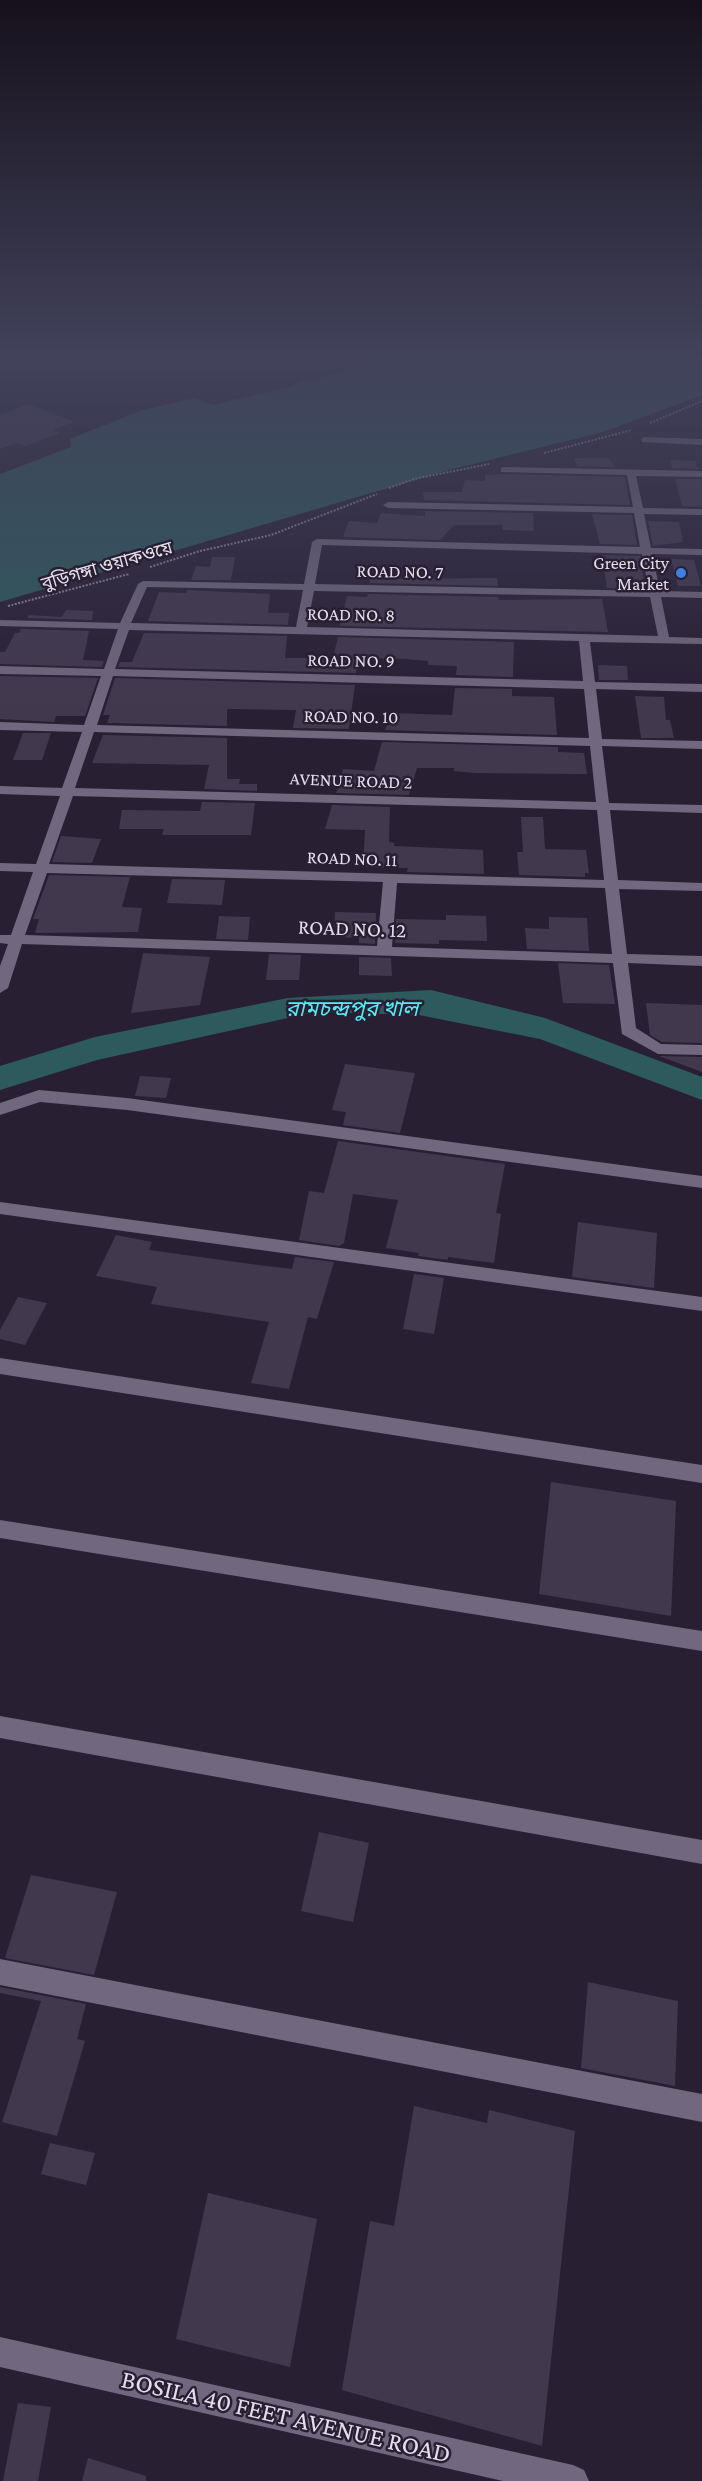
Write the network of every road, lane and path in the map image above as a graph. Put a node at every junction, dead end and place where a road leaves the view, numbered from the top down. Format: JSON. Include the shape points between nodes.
{"nodes":[{"id":1,"x":451,"y":473,"type":"edge"},
{"id":2,"x":628,"y":473,"type":"edge"},
{"id":3,"x":632,"y":473,"type":"junction"},
{"id":4,"x":702,"y":474,"type":"edge"},
{"id":5,"x":388,"y":505,"type":"dead end"},
{"id":6,"x":639,"y":510,"type":"junction"},
{"id":7,"x":702,"y":512,"type":"edge"},
{"id":8,"x":647,"y":550,"type":"junction"},
{"id":9,"x":702,"y":552,"type":"edge"},
{"id":10,"x":149,"y":567,"type":"dead end"},
{"id":11,"x":138,"y":571,"type":"dead end"},
{"id":12,"x":310,"y":586,"type":"junction"},
{"id":13,"x":655,"y":594,"type":"junction"},
{"id":14,"x":702,"y":595,"type":"edge"},
{"id":15,"x":0,"y":608,"type":"edge"},
{"id":16,"x":0,"y":623,"type":"edge"},
{"id":17,"x":124,"y":627,"type":"junction"},
{"id":18,"x":301,"y":631,"type":"junction"},
{"id":19,"x":584,"y":638,"type":"junction"},
{"id":20,"x":664,"y":640,"type":"junction"},
{"id":21,"x":702,"y":641,"type":"edge"},
{"id":22,"x":0,"y":670,"type":"edge"},
{"id":23,"x":108,"y":673,"type":"junction"},
{"id":24,"x":590,"y":685,"type":"junction"},
{"id":25,"x":702,"y":688,"type":"edge"},
{"id":26,"x":0,"y":726,"type":"edge"},
{"id":27,"x":89,"y":729,"type":"junction"},
{"id":28,"x":596,"y":742,"type":"junction"},
{"id":29,"x":702,"y":745,"type":"edge"},
{"id":30,"x":0,"y":790,"type":"edge"},
{"id":31,"x":67,"y":792,"type":"junction"},
{"id":32,"x":603,"y":806,"type":"junction"},
{"id":33,"x":702,"y":809,"type":"edge"},
{"id":34,"x":0,"y":867,"type":"edge"},
{"id":35,"x":41,"y":868,"type":"junction"},
{"id":36,"x":390,"y":878,"type":"junction"},
{"id":37,"x":612,"y":885,"type":"junction"},
{"id":38,"x":702,"y":887,"type":"edge"},
{"id":39,"x":0,"y":939,"type":"edge"},
{"id":40,"x":16,"y":940,"type":"junction"},
{"id":41,"x":384,"y":951,"type":"junction"},
{"id":42,"x":620,"y":958,"type":"junction"},
{"id":43,"x":702,"y":960,"type":"edge"},
{"id":44,"x":0,"y":988,"type":"edge"},
{"id":45,"x":702,"y":1050,"type":"edge"},
{"id":46,"x":0,"y":1109,"type":"edge"},
{"id":47,"x":702,"y":1182,"type":"edge"},
{"id":48,"x":0,"y":1208,"type":"edge"},
{"id":49,"x":702,"y":1304,"type":"edge"},
{"id":50,"x":0,"y":1366,"type":"edge"},
{"id":51,"x":702,"y":1474,"type":"edge"},
{"id":52,"x":0,"y":1529,"type":"edge"},
{"id":53,"x":702,"y":1641,"type":"edge"},
{"id":54,"x":0,"y":1726,"type":"edge"},
{"id":55,"x":702,"y":1852,"type":"edge"},
{"id":56,"x":0,"y":1972,"type":"edge"},
{"id":57,"x":702,"y":2108,"type":"edge"},
{"id":58,"x":0,"y":2352,"type":"edge"},
{"id":59,"x":573,"y":2481,"type":"edge"}],
"edges":[{"from":1,"to":10,"type":"path","name":"বুড়িগঙ্গা ওয়াকওয়ে","via":[[414,478],[271,535],[200,550]]},
{"from":2,"to":3,"type":"street"},
{"from":3,"to":4,"type":"street"},
{"from":3,"to":6,"type":"street"},
{"from":5,"to":6,"type":"street"},
{"from":6,"to":7,"type":"street"},
{"from":6,"to":8,"type":"street"},
{"from":8,"to":9,"type":"street"},
{"from":8,"to":12,"type":"street","via":[[317,542]]},
{"from":8,"to":13,"type":"street"},
{"from":11,"to":15,"type":"path","name":"বুড়িগঙ্গা ওয়াকওয়ে"},
{"from":12,"to":13,"type":"street","name":"ROAD NO. 7"},
{"from":12,"to":17,"type":"street","name":"ROAD NO. 7","via":[[144,584]]},
{"from":12,"to":18,"type":"street"},
{"from":13,"to":14,"type":"street","name":"ROAD NO. 7"},
{"from":13,"to":20,"type":"street"},
{"from":16,"to":17,"type":"street","name":"ROAD NO. 8"},
{"from":17,"to":18,"type":"street","name":"ROAD NO. 8"},
{"from":17,"to":23,"type":"street"},
{"from":18,"to":19,"type":"street","name":"ROAD NO. 8"},
{"from":19,"to":20,"type":"street","name":"ROAD NO. 8"},
{"from":19,"to":24,"type":"street"},
{"from":20,"to":21,"type":"street","name":"ROAD NO. 8"},
{"from":22,"to":23,"type":"street","name":"ROAD NO. 9"},
{"from":23,"to":24,"type":"street","name":"ROAD NO. 9"},
{"from":23,"to":27,"type":"street"},
{"from":24,"to":25,"type":"street","name":"ROAD NO. 9"},
{"from":24,"to":28,"type":"street"},
{"from":26,"to":27,"type":"street","name":"ROAD NO. 10"},
{"from":27,"to":28,"type":"street","name":"ROAD NO. 10"},
{"from":27,"to":31,"type":"street"},
{"from":28,"to":29,"type":"street","name":"ROAD NO. 10"},
{"from":28,"to":32,"type":"street"},
{"from":30,"to":31,"type":"street","name":"AVENUE ROAD 2"},
{"from":31,"to":32,"type":"street","name":"AVENUE ROAD 2"},
{"from":31,"to":35,"type":"street"},
{"from":32,"to":33,"type":"street","name":"AVENUE ROAD 2"},
{"from":32,"to":37,"type":"street"},
{"from":34,"to":35,"type":"street","name":"ROAD NO. 11"},
{"from":35,"to":36,"type":"street","name":"ROAD NO. 11"},
{"from":35,"to":40,"type":"street"},
{"from":36,"to":37,"type":"street","name":"ROAD NO. 11"},
{"from":36,"to":41,"type":"street"},
{"from":37,"to":38,"type":"street","name":"ROAD NO. 11"},
{"from":37,"to":42,"type":"street"},
{"from":39,"to":40,"type":"street","name":"ROAD NO. 12"},
{"from":40,"to":41,"type":"street","name":"ROAD NO. 12"},
{"from":40,"to":44,"type":"street"},
{"from":41,"to":42,"type":"street","name":"ROAD NO. 12"},
{"from":42,"to":43,"type":"street","name":"ROAD NO. 12"},
{"from":42,"to":45,"type":"street","via":[[628,1030],[658,1049]]},
{"from":46,"to":47,"type":"street","via":[[39,1096],[127,1104]]},
{"from":48,"to":49,"type":"street"},
{"from":50,"to":51,"type":"street"},
{"from":52,"to":53,"type":"street"},
{"from":54,"to":55,"type":"street"},
{"from":56,"to":57,"type":"street"},
{"from":58,"to":59,"type":"street","name":"BOSILA 40 FEET AVENUE ROAD"}]}
